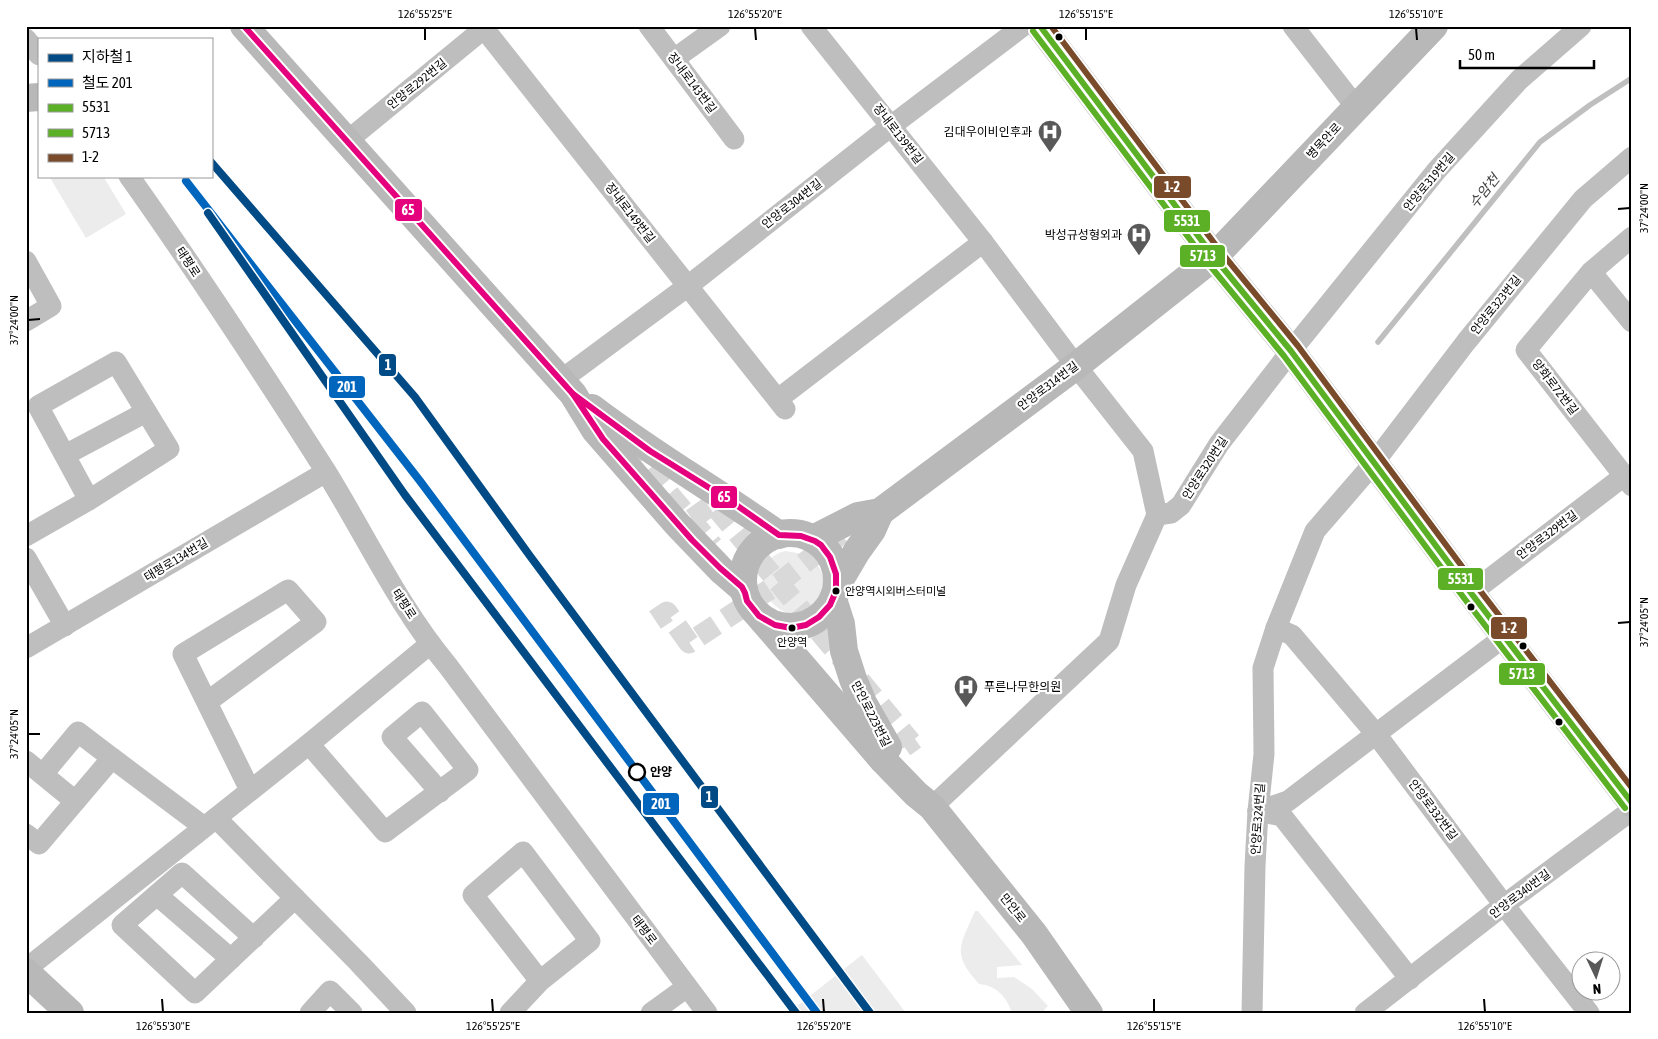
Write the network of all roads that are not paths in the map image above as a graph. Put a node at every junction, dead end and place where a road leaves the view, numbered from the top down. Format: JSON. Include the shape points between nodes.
{"nodes":[{"id":1,"x":244,"y":26,"type":"edge"},
{"id":2,"x":649,"y":26,"type":"edge"},
{"id":3,"x":720,"y":26,"type":"edge"},
{"id":4,"x":811,"y":26,"type":"edge"},
{"id":5,"x":1023,"y":26,"type":"edge"},
{"id":6,"x":1040,"y":26,"type":"edge"},
{"id":7,"x":1293,"y":26,"type":"edge"},
{"id":8,"x":1434,"y":26,"type":"edge"},
{"id":9,"x":1581,"y":26,"type":"edge"},
{"id":10,"x":484,"y":27,"type":"edge"},
{"id":11,"x":26,"y":40,"type":"edge"},
{"id":12,"x":38,"y":53,"type":"edge"},
{"id":13,"x":674,"y":59,"type":"junction"},
{"id":14,"x":1356,"y":107,"type":"junction"},
{"id":15,"x":891,"y":126,"type":"junction"},
{"id":16,"x":734,"y":139,"type":"dead end"},
{"id":17,"x":347,"y":141,"type":"junction"},
{"id":18,"x":1632,"y":157,"type":"edge"},
{"id":19,"x":131,"y":178,"type":"edge"},
{"id":20,"x":1632,"y":237,"type":"edge"},
{"id":21,"x":983,"y":242,"type":"junction"},
{"id":22,"x":1214,"y":258,"type":"junction"},
{"id":23,"x":26,"y":262,"type":"edge"},
{"id":24,"x":1591,"y":272,"type":"junction"},
{"id":25,"x":688,"y":286,"type":"junction"},
{"id":26,"x":26,"y":321,"type":"edge"},
{"id":27,"x":1632,"y":322,"type":"edge"},
{"id":28,"x":1291,"y":351,"type":"junction"},
{"id":29,"x":1076,"y":366,"type":"junction"},
{"id":30,"x":567,"y":387,"type":"junction"},
{"id":31,"x":146,"y":412,"type":"junction"},
{"id":32,"x":65,"y":455,"type":"junction"},
{"id":33,"x":1373,"y":464,"type":"junction"},
{"id":34,"x":326,"y":472,"type":"junction"},
{"id":35,"x":1629,"y":479,"type":"edge"},
{"id":36,"x":89,"y":500,"type":"junction"},
{"id":37,"x":880,"y":512,"type":"junction"},
{"id":38,"x":1157,"y":515,"type":"junction"},
{"id":39,"x":779,"y":535,"type":"junction"},
{"id":40,"x":26,"y":536,"type":"edge"},
{"id":41,"x":812,"y":539,"type":"junction"},
{"id":42,"x":26,"y":558,"type":"edge"},
{"id":43,"x":744,"y":590,"type":"junction"},
{"id":44,"x":835,"y":592,"type":"junction"},
{"id":45,"x":1470,"y":593,"type":"junction"},
{"id":46,"x":760,"y":617,"type":"junction"},
{"id":47,"x":65,"y":626,"type":"junction"},
{"id":48,"x":1276,"y":628,"type":"junction"},
{"id":49,"x":1504,"y":637,"type":"junction"},
{"id":50,"x":430,"y":644,"type":"junction"},
{"id":51,"x":26,"y":648,"type":"edge"},
{"id":52,"x":207,"y":702,"type":"junction"},
{"id":53,"x":1376,"y":734,"type":"junction"},
{"id":54,"x":309,"y":744,"type":"junction"},
{"id":55,"x":112,"y":758,"type":"junction"},
{"id":56,"x":26,"y":761,"type":"edge"},
{"id":57,"x":43,"y":774,"type":"junction"},
{"id":58,"x":250,"y":790,"type":"junction"},
{"id":59,"x":440,"y":792,"type":"dead end"},
{"id":60,"x":924,"y":800,"type":"junction"},
{"id":61,"x":76,"y":801,"type":"junction"},
{"id":62,"x":1632,"y":802,"type":"edge"},
{"id":63,"x":1632,"y":810,"type":"edge"},
{"id":64,"x":1258,"y":811,"type":"junction"},
{"id":65,"x":210,"y":822,"type":"junction"},
{"id":66,"x":26,"y":834,"type":"edge"},
{"id":67,"x":156,"y":895,"type":"junction"},
{"id":68,"x":295,"y":898,"type":"junction"},
{"id":69,"x":1504,"y":905,"type":"junction"},
{"id":70,"x":254,"y":938,"type":"junction"},
{"id":71,"x":231,"y":959,"type":"junction"},
{"id":72,"x":26,"y":970,"type":"edge"},
{"id":73,"x":1410,"y":979,"type":"junction"},
{"id":74,"x":540,"y":981,"type":"junction"},
{"id":75,"x":686,"y":987,"type":"junction"},
{"id":76,"x":70,"y":1013,"type":"edge"},
{"id":77,"x":310,"y":1013,"type":"edge"},
{"id":78,"x":352,"y":1013,"type":"edge"},
{"id":79,"x":406,"y":1013,"type":"edge"},
{"id":80,"x":510,"y":1013,"type":"edge"},
{"id":81,"x":651,"y":1013,"type":"edge"},
{"id":82,"x":707,"y":1013,"type":"edge"},
{"id":83,"x":1088,"y":1013,"type":"edge"},
{"id":84,"x":1252,"y":1013,"type":"edge"},
{"id":85,"x":1365,"y":1013,"type":"edge"},
{"id":86,"x":1589,"y":1013,"type":"edge"}],
"edges":[{"from":1,"to":17,"type":"street"},
{"from":2,"to":13,"type":"street","name":"장내로143번길"},
{"from":3,"to":13,"type":"street"},
{"from":4,"to":15,"type":"street","name":"장내로139번길"},
{"from":5,"to":15,"type":"street","name":"안양로304번길"},
{"from":6,"to":22,"type":"street"},
{"from":7,"to":14,"type":"street"},
{"from":8,"to":14,"type":"street","name":"병목안로"},
{"from":9,"to":28,"type":"street","name":"안양로319번길","via":[[1519,80],[1437,170]]},
{"from":10,"to":17,"type":"street","name":"안양로292번길"},
{"from":10,"to":25,"type":"street","name":"장내로149번길"},
{"from":11,"to":12,"type":"street"},
{"from":13,"to":16,"type":"street","name":"장내로143번길"},
{"from":14,"to":22,"type":"street","name":"병목안로"},
{"from":15,"to":21,"type":"street","name":"장내로139번길"},
{"from":15,"to":25,"type":"street","name":"안양로304번길"},
{"from":17,"to":30,"type":"street"},
{"from":18,"to":33,"type":"street","name":"안양로323번길","via":[[1583,199],[1466,342]]},
{"from":19,"to":34,"type":"street","name":"태평로"},
{"from":20,"to":24,"type":"street","name":"양화로72번길"},
{"from":21,"to":25,"type":"street","name":"장내로149번길","via":[[782,404]]},
{"from":21,"to":29,"type":"street","name":"장내로139번길"},
{"from":22,"to":28,"type":"street"},
{"from":22,"to":29,"type":"street","name":"안양로314번길"},
{"from":23,"to":26,"type":"street","via":[[51,306]]},
{"from":24,"to":27,"type":"street"},
{"from":24,"to":35,"type":"street","name":"양화로72번길","via":[[1526,350]]},
{"from":25,"to":30,"type":"street","name":"안양로304번길"},
{"from":28,"to":33,"type":"street"},
{"from":28,"to":38,"type":"street","name":"안양로320번길","via":[[1219,444],[1181,505],[1171,512]]},
{"from":29,"to":37,"type":"street","name":"안양로314번길"},
{"from":29,"to":38,"type":"street","name":"장내로139번길","via":[[1143,451]]},
{"from":30,"to":39,"type":"street","via":[[634,440]]},
{"from":30,"to":43,"type":"street","via":[[602,437],[678,524]]},
{"from":31,"to":32,"type":"street"},
{"from":31,"to":32,"type":"street","via":[[116,362],[38,406]]},
{"from":31,"to":36,"type":"street","via":[[169,449]]},
{"from":32,"to":36,"type":"street"},
{"from":33,"to":45,"type":"street"},
{"from":33,"to":48,"type":"street","name":"안양로324번길","via":[[1314,530]]},
{"from":34,"to":47,"type":"street","name":"태평로134번길"},
{"from":34,"to":50,"type":"street","name":"태평로","via":[[383,572]]},
{"from":35,"to":45,"type":"street","name":"안양로329번길"},
{"from":36,"to":40,"type":"street"},
{"from":37,"to":41,"type":"street","via":[[858,516]]},
{"from":37,"to":44,"type":"street"},
{"from":38,"to":60,"type":"street","via":[[1126,584],[1109,641]]},
{"from":39,"to":41,"type":"street","via":[[802,535]]},
{"from":39,"to":43,"type":"street","via":[[762,542],[750,555],[744,572]]},
{"from":41,"to":44,"type":"street","via":[[827,551],[835,567]]},
{"from":42,"to":47,"type":"street"},
{"from":43,"to":46,"type":"street","via":[[747,600]]},
{"from":44,"to":46,"type":"street","via":[[824,614],[809,623],[792,628],[775,625]]},
{"from":44,"to":60,"type":"street","name":"만안로223번길","via":[[852,679],[868,711]]},
{"from":45,"to":49,"type":"street"},
{"from":46,"to":60,"type":"street","name":"만안로","via":[[883,760]]},
{"from":47,"to":51,"type":"street","name":"태평로134번길"},
{"from":48,"to":53,"type":"street","via":[[1292,635]]},
{"from":48,"to":64,"type":"street","name":"안양로324번길","via":[[1263,668],[1264,754]]},
{"from":49,"to":53,"type":"street"},
{"from":49,"to":62,"type":"street"},
{"from":50,"to":54,"type":"street"},
{"from":50,"to":75,"type":"street","name":"태평로"},
{"from":52,"to":52,"type":"street","via":[[184,654],[288,590],[316,622]]},
{"from":52,"to":58,"type":"street"},
{"from":53,"to":64,"type":"street","via":[[1288,800]]},
{"from":53,"to":69,"type":"street","name":"안양로332번길"},
{"from":54,"to":58,"type":"street"},
{"from":54,"to":59,"type":"street","via":[[385,832]]},
{"from":55,"to":57,"type":"street","via":[[78,732]]},
{"from":55,"to":61,"type":"street"},
{"from":55,"to":65,"type":"street"},
{"from":56,"to":57,"type":"street"},
{"from":57,"to":61,"type":"street"},
{"from":58,"to":65,"type":"street"},
{"from":60,"to":83,"type":"street","name":"만안로","via":[[1034,934]]},
{"from":61,"to":66,"type":"street","via":[[39,844]]},
{"from":63,"to":69,"type":"street","name":"안양로340번길"},
{"from":64,"to":73,"type":"street","via":[[1282,816]]},
{"from":64,"to":84,"type":"street","name":"안양로324번길"},
{"from":65,"to":68,"type":"street"},
{"from":65,"to":72,"type":"street"},
{"from":67,"to":70,"type":"street","via":[[182,873]]},
{"from":67,"to":71,"type":"street"},
{"from":67,"to":71,"type":"street","via":[[122,925],[195,993]]},
{"from":68,"to":70,"type":"street"},
{"from":68,"to":79,"type":"street"},
{"from":69,"to":73,"type":"street","name":"안양로340번길"},
{"from":69,"to":86,"type":"street","name":"안양로332번길"},
{"from":70,"to":71,"type":"street"},
{"from":72,"to":76,"type":"street"},
{"from":73,"to":85,"type":"street","name":"안양로340번길"},
{"from":74,"to":74,"type":"street","via":[[590,941],[523,852],[472,894]]},
{"from":74,"to":80,"type":"street"},
{"from":75,"to":81,"type":"street"},
{"from":75,"to":82,"type":"street","name":"태평로"},
{"from":77,"to":78,"type":"street","via":[[330,991]]}]}
